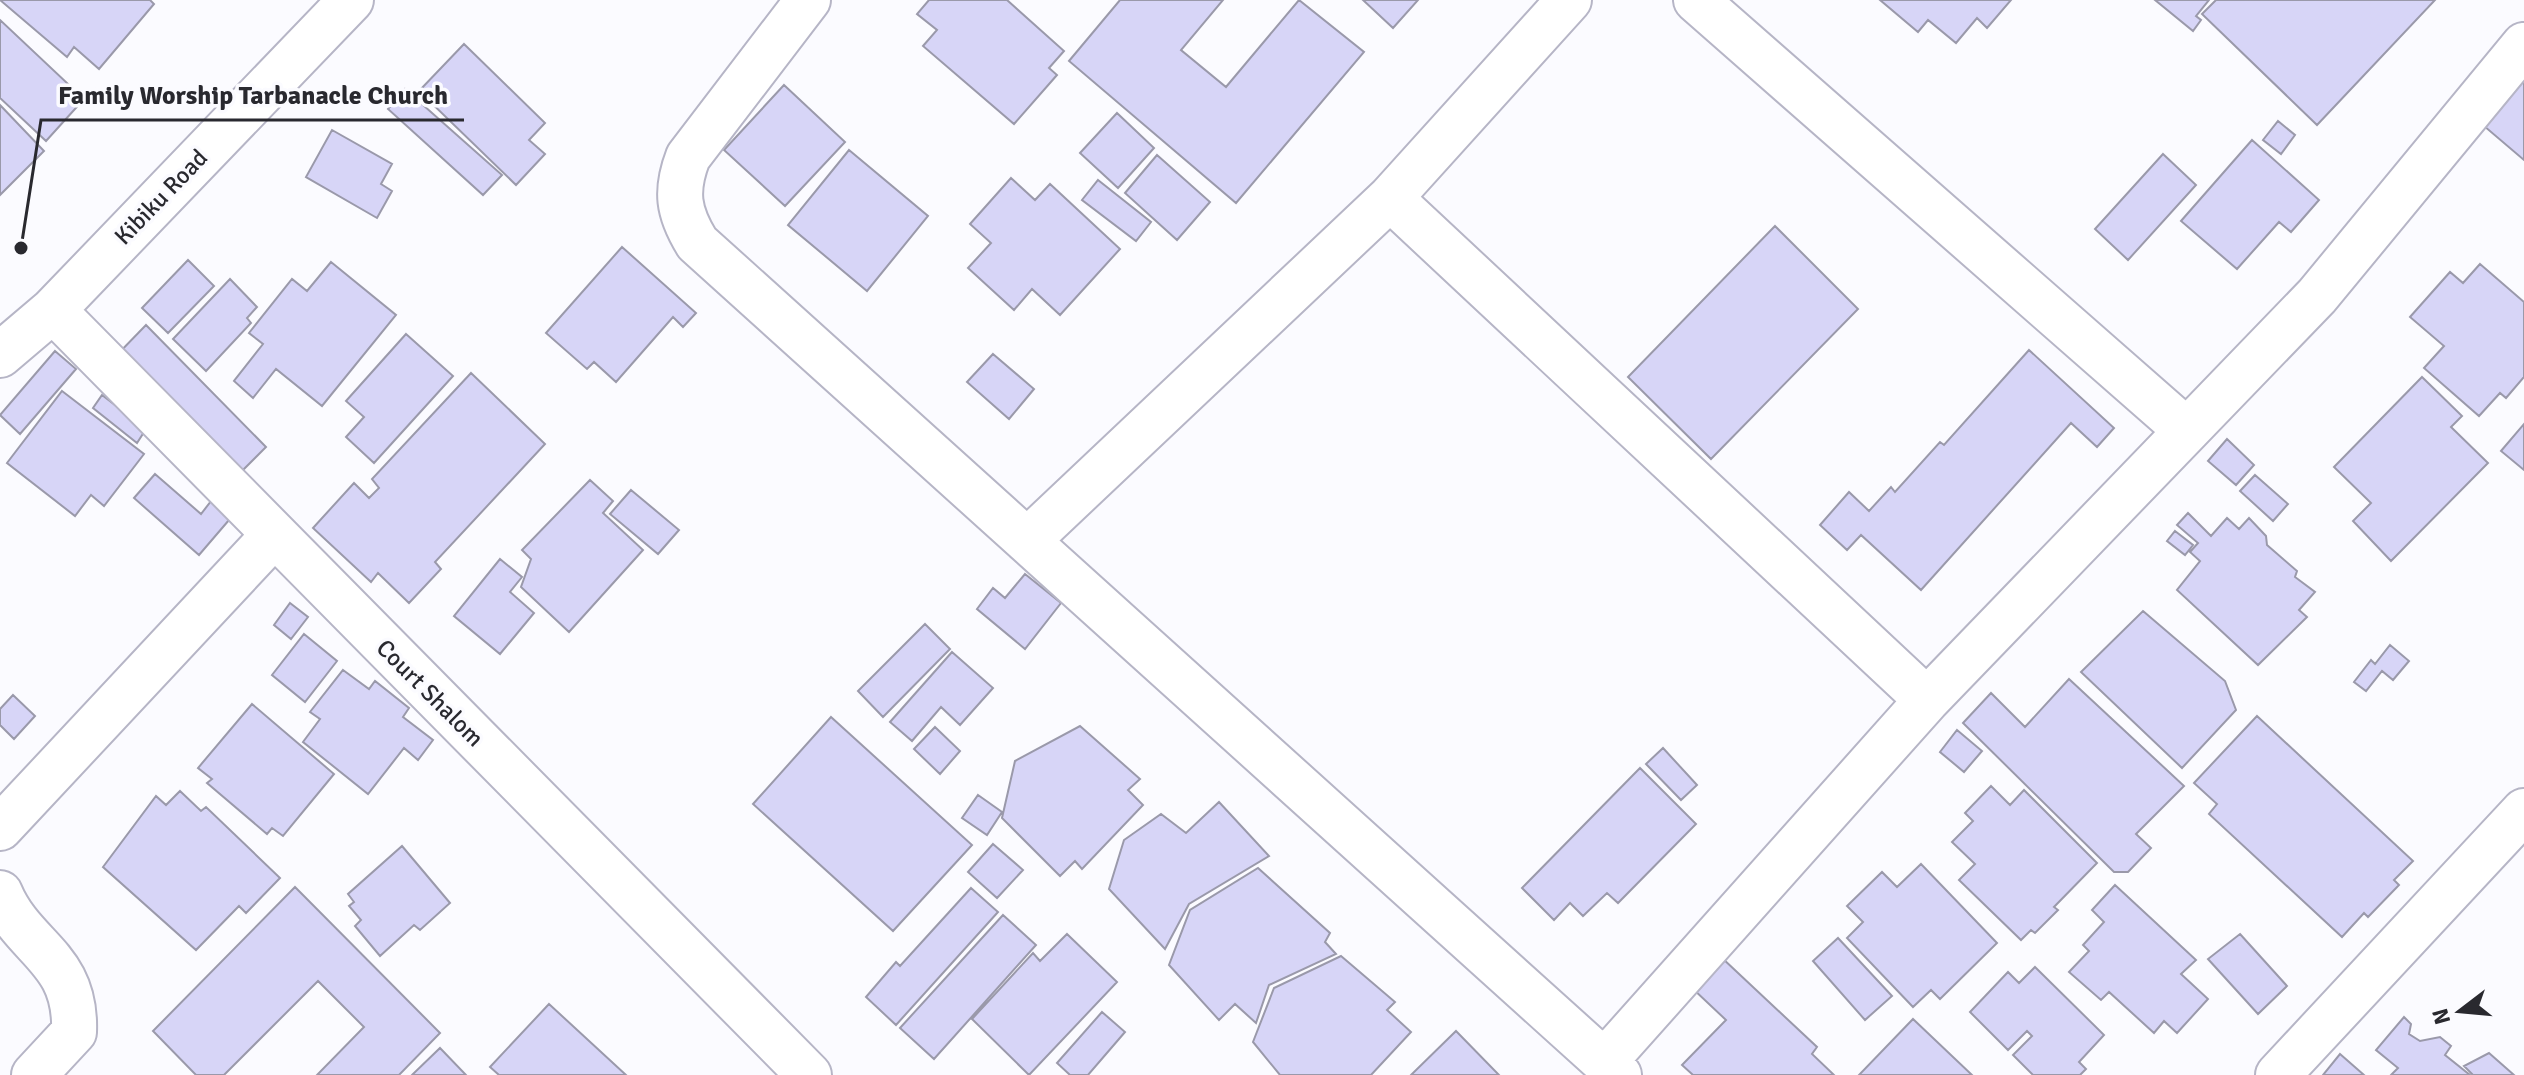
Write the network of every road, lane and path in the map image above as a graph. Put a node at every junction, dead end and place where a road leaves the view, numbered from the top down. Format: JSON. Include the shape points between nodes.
{"nodes":[{"id":1,"x":351,"y":0,"type":"edge"},
{"id":2,"x":808,"y":0,"type":"edge"},
{"id":3,"x":1569,"y":0,"type":"edge"},
{"id":4,"x":1696,"y":0,"type":"edge"},
{"id":5,"x":2524,"y":45,"type":"edge"},
{"id":6,"x":1390,"y":198,"type":"junction"},
{"id":7,"x":53,"y":310,"type":"junction"},
{"id":8,"x":0,"y":355,"type":"edge"},
{"id":9,"x":2186,"y":430,"type":"junction"},
{"id":10,"x":274,"y":535,"type":"junction"},
{"id":11,"x":1027,"y":541,"type":"junction"},
{"id":12,"x":1927,"y":700,"type":"junction"},
{"id":13,"x":2524,"y":811,"type":"edge"},
{"id":14,"x":0,"y":828,"type":"edge"},
{"id":15,"x":0,"y":893,"type":"edge"},
{"id":16,"x":1612,"y":1068,"type":"edge"},
{"id":17,"x":803,"y":1073,"type":"edge"},
{"id":18,"x":34,"y":1075,"type":"edge"},
{"id":19,"x":2278,"y":1075,"type":"edge"}],
"edges":[{"from":1,"to":7,"type":"street","name":"Kibiku Road"},
{"from":2,"to":11,"type":"street","via":[[688,157],[678,184],[681,217],[697,243]]},
{"from":3,"to":6,"type":"street"},
{"from":4,"to":9,"type":"street"},
{"from":5,"to":9,"type":"street","via":[[2317,296]]},
{"from":6,"to":11,"type":"street"},
{"from":6,"to":12,"type":"street"},
{"from":7,"to":8,"type":"street","name":"Kibiku Road"},
{"from":7,"to":10,"type":"street","name":"Court Shalom"},
{"from":9,"to":12,"type":"street"},
{"from":10,"to":14,"type":"street"},
{"from":10,"to":17,"type":"street","name":"Court Shalom"},
{"from":11,"to":16,"type":"street"},
{"from":12,"to":16,"type":"street"},
{"from":13,"to":19,"type":"street"},
{"from":15,"to":18,"type":"street","via":[[64,976],[75,1003],[74,1032]]}]}
